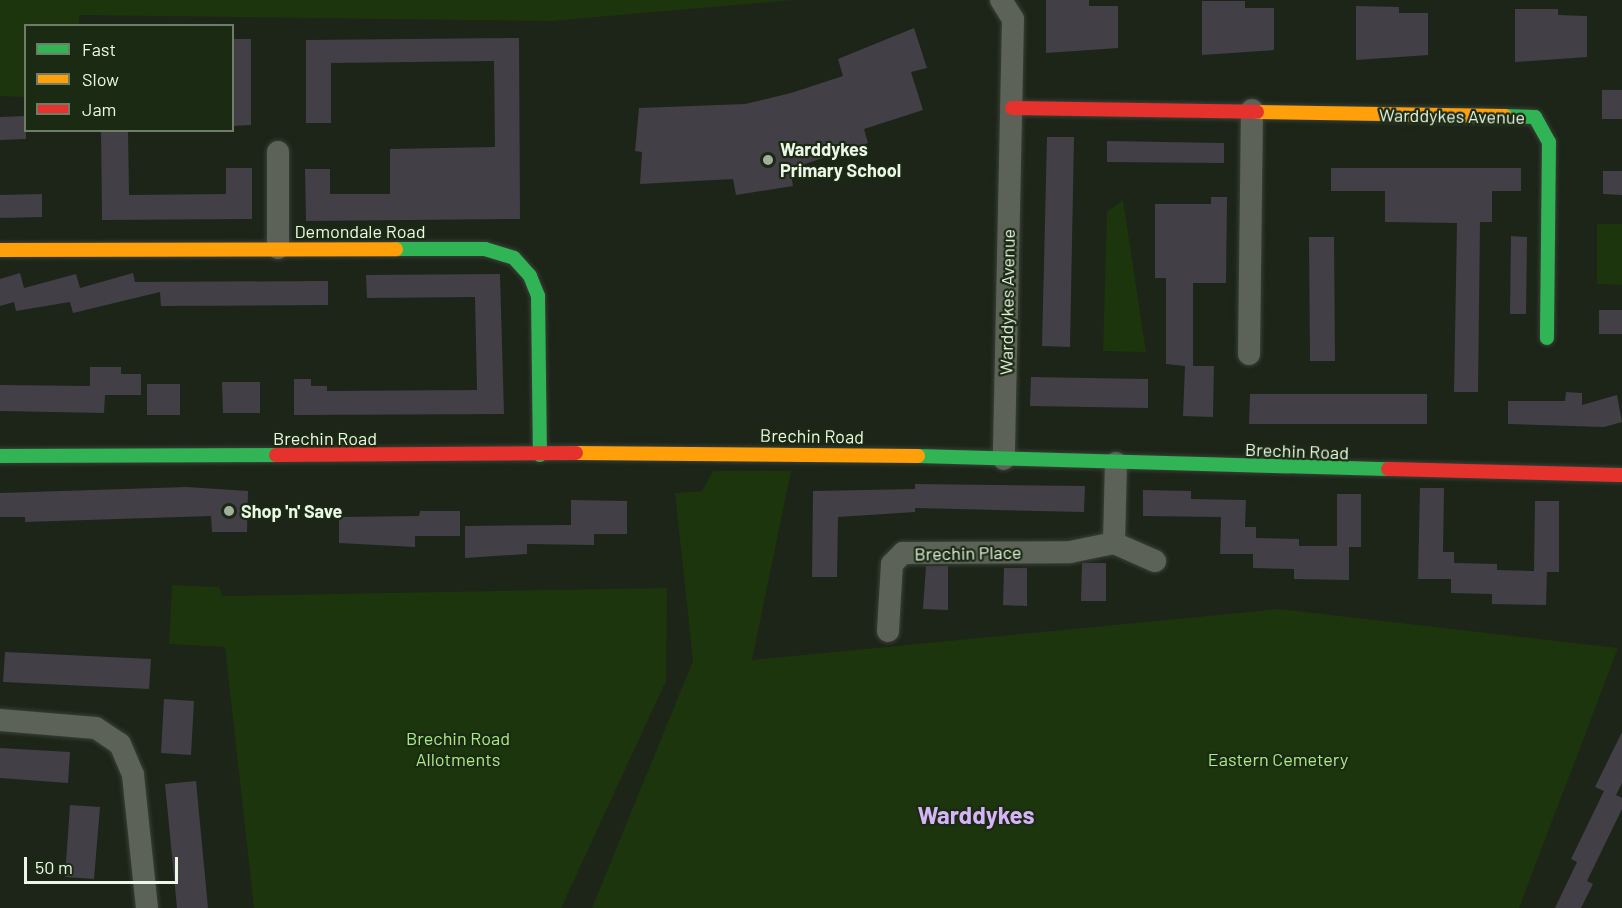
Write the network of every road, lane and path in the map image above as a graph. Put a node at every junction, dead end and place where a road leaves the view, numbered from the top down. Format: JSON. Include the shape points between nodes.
{"nodes":[{"id":1,"x":1001,"y":0,"type":"edge"},
{"id":2,"x":1012,"y":108,"type":"junction"},
{"id":3,"x":1252,"y":110,"type":"junction"},
{"id":4,"x":278,"y":152,"type":"dead end"},
{"id":5,"x":278,"y":248,"type":"junction"},
{"id":6,"x":0,"y":250,"type":"edge"},
{"id":7,"x":1547,"y":338,"type":"dead end"},
{"id":8,"x":1249,"y":354,"type":"dead end"},
{"id":9,"x":540,"y":455,"type":"junction"},
{"id":10,"x":0,"y":456,"type":"edge"},
{"id":11,"x":1004,"y":459,"type":"junction"},
{"id":12,"x":1116,"y":463,"type":"junction"},
{"id":13,"x":1622,"y":475,"type":"edge"},
{"id":14,"x":1114,"y":543,"type":"junction"},
{"id":15,"x":1155,"y":561,"type":"dead end"},
{"id":16,"x":888,"y":631,"type":"dead end"},
{"id":17,"x":0,"y":720,"type":"edge"},
{"id":18,"x":147,"y":908,"type":"edge"}],
"edges":[{"from":1,"to":2,"type":"street","name":"Warddykes Avenue","via":[[1013,19]]},
{"from":2,"to":3,"type":"street","name":"Warddykes Avenue"},
{"from":2,"to":11,"type":"street","name":"Warddykes Avenue"},
{"from":3,"to":7,"type":"street","name":"Warddykes Avenue","via":[[1535,117],[1549,142]]},
{"from":3,"to":8,"type":"street"},
{"from":4,"to":5,"type":"street"},
{"from":5,"to":6,"type":"street","name":"Demondale Road"},
{"from":5,"to":9,"type":"street","name":"Demondale Road","via":[[485,249],[514,258],[530,276],[538,296]]},
{"from":9,"to":10,"type":"street","name":"Brechin Road"},
{"from":9,"to":11,"type":"street","name":"Brechin Road","via":[[768,452]]},
{"from":11,"to":12,"type":"street","name":"Brechin Road"},
{"from":12,"to":13,"type":"street","name":"Brechin Road"},
{"from":12,"to":14,"type":"street"},
{"from":14,"to":15,"type":"street"},
{"from":14,"to":16,"type":"street","name":"Brechin Place","via":[[1070,552],[903,554],[892,564]]},
{"from":17,"to":18,"type":"street","via":[[96,728],[120,744],[133,776]]}]}
